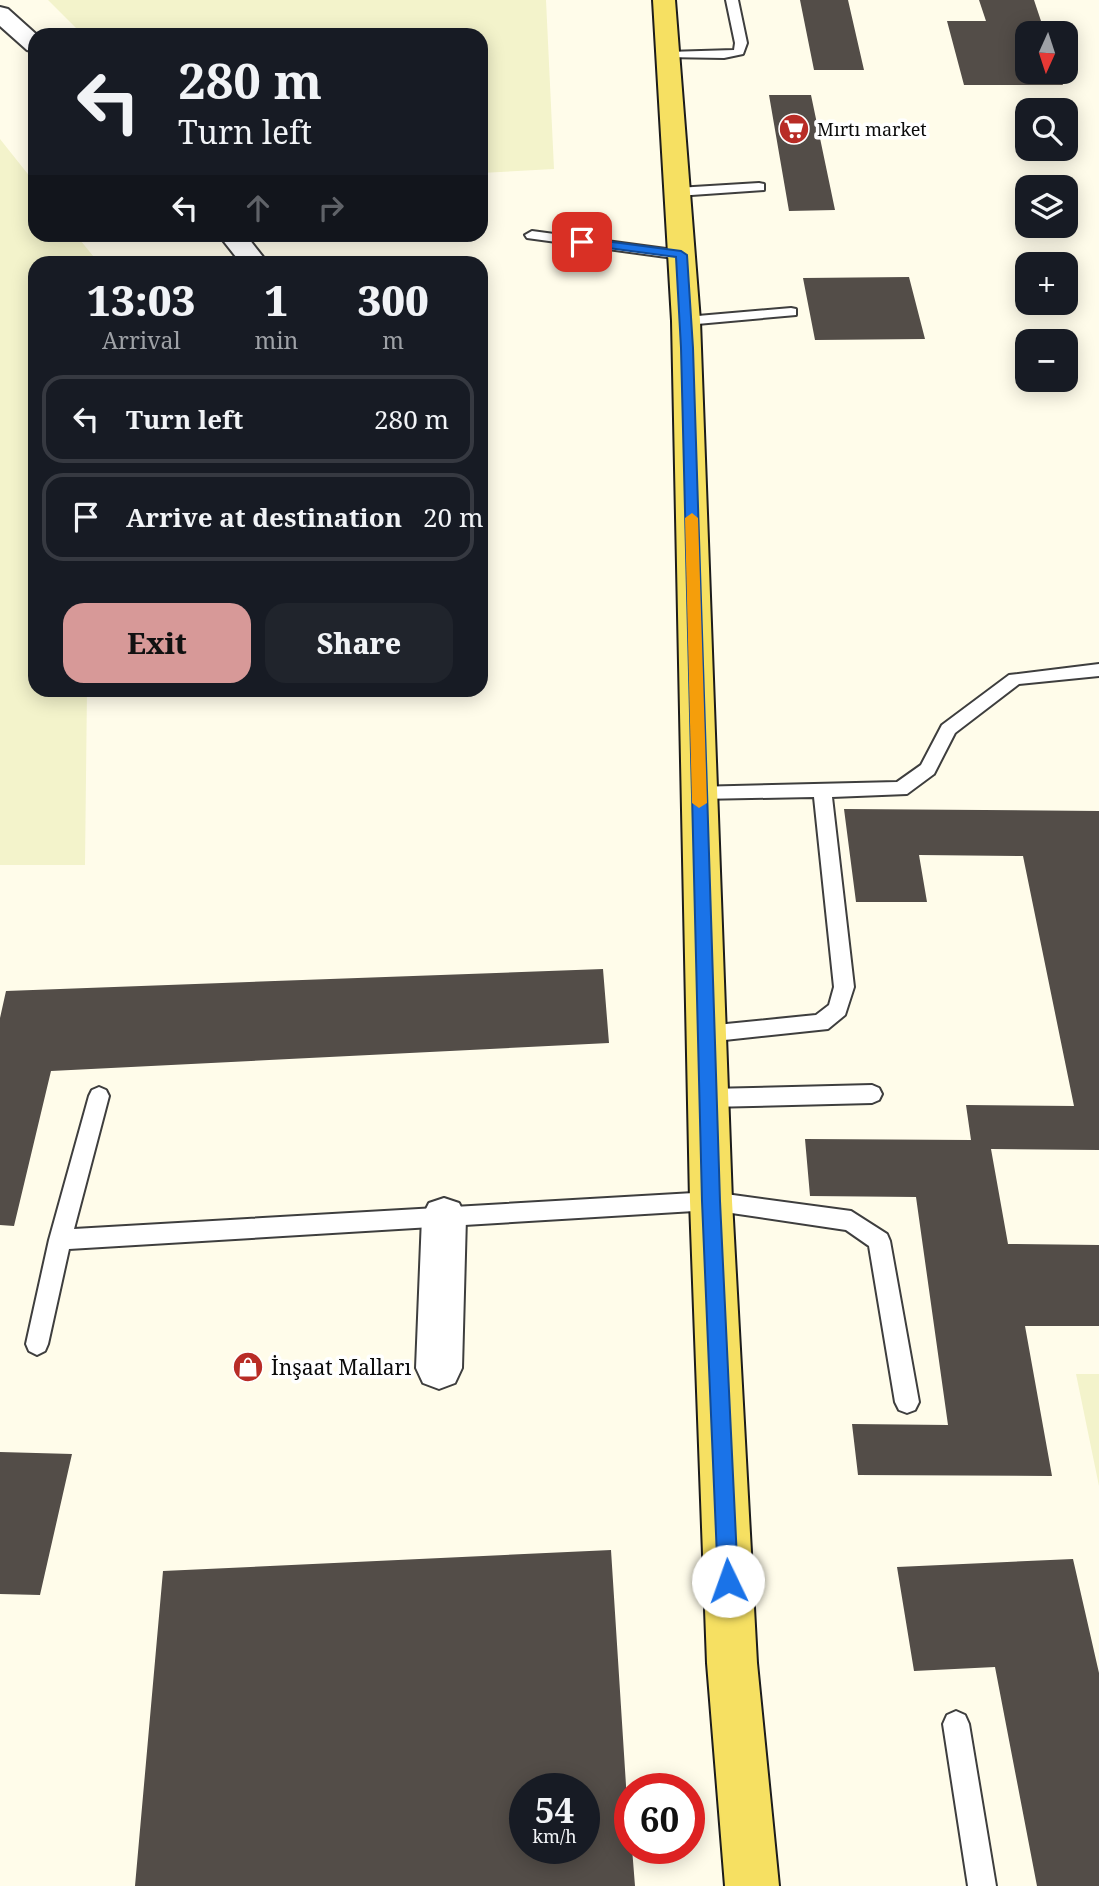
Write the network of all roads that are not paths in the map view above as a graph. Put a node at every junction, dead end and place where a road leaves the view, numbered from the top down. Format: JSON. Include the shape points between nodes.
{"nodes":[{"id":1,"x":664,"y":0,"type":"edge"},
{"id":2,"x":732,"y":0,"type":"edge"},
{"id":3,"x":6,"y":26,"type":"edge"},
{"id":4,"x":28,"y":40,"type":"edge"},
{"id":5,"x":668,"y":55,"type":"junction"},
{"id":6,"x":759,"y":187,"type":"dead end"},
{"id":7,"x":677,"y":192,"type":"junction"},
{"id":8,"x":533,"y":235,"type":"dead end"},
{"id":9,"x":238,"y":242,"type":"edge"},
{"id":10,"x":681,"y":255,"type":"junction"},
{"id":11,"x":249,"y":256,"type":"edge"},
{"id":12,"x":790,"y":312,"type":"dead end"},
{"id":13,"x":686,"y":320,"type":"junction"},
{"id":14,"x":1099,"y":670,"type":"edge"},
{"id":15,"x":822,"y":790,"type":"junction"},
{"id":16,"x":699,"y":792,"type":"junction"},
{"id":17,"x":706,"y":1034,"type":"junction"},
{"id":18,"x":872,"y":1094,"type":"dead end"},
{"id":19,"x":99,"y":1096,"type":"dead end"},
{"id":20,"x":708,"y":1098,"type":"junction"},
{"id":21,"x":711,"y":1201,"type":"junction"},
{"id":22,"x":444,"y":1217,"type":"junction"},
{"id":23,"x":60,"y":1240,"type":"junction"},
{"id":24,"x":37,"y":1344,"type":"dead end"},
{"id":25,"x":439,"y":1368,"type":"dead end"},
{"id":26,"x":907,"y":1402,"type":"dead end"},
{"id":27,"x":956,"y":1724,"type":"dead end"},
{"id":28,"x":752,"y":1886,"type":"edge"},
{"id":29,"x":982,"y":1886,"type":"edge"}],
"edges":[{"from":1,"to":5,"type":"main road"},
{"from":2,"to":5,"type":"lane","via":[[739,51]]},
{"from":3,"to":4,"type":"street"},
{"from":5,"to":7,"type":"main road"},
{"from":6,"to":7,"type":"lane"},
{"from":7,"to":10,"type":"main road"},
{"from":8,"to":10,"type":"lane"},
{"from":9,"to":11,"type":"street"},
{"from":10,"to":13,"type":"main road"},
{"from":12,"to":13,"type":"lane"},
{"from":13,"to":16,"type":"main road"},
{"from":14,"to":15,"type":"lane","via":[[1015,679],[948,729],[928,769],[901,789]]},
{"from":15,"to":16,"type":"lane"},
{"from":15,"to":17,"type":"lane","via":[[844,987],[838,1009],[821,1023]]},
{"from":16,"to":17,"type":"main road"},
{"from":17,"to":20,"type":"main road"},
{"from":18,"to":20,"type":"lane"},
{"from":19,"to":23,"type":"lane"},
{"from":20,"to":21,"type":"main road"},
{"from":21,"to":22,"type":"lane"},
{"from":21,"to":26,"type":"lane","via":[[851,1222],[879,1241]]},
{"from":21,"to":28,"type":"main road","via":[[732,1663]]},
{"from":22,"to":23,"type":"lane"},
{"from":22,"to":25,"type":"street"},
{"from":23,"to":24,"type":"lane"},
{"from":27,"to":29,"type":"lane"}]}
